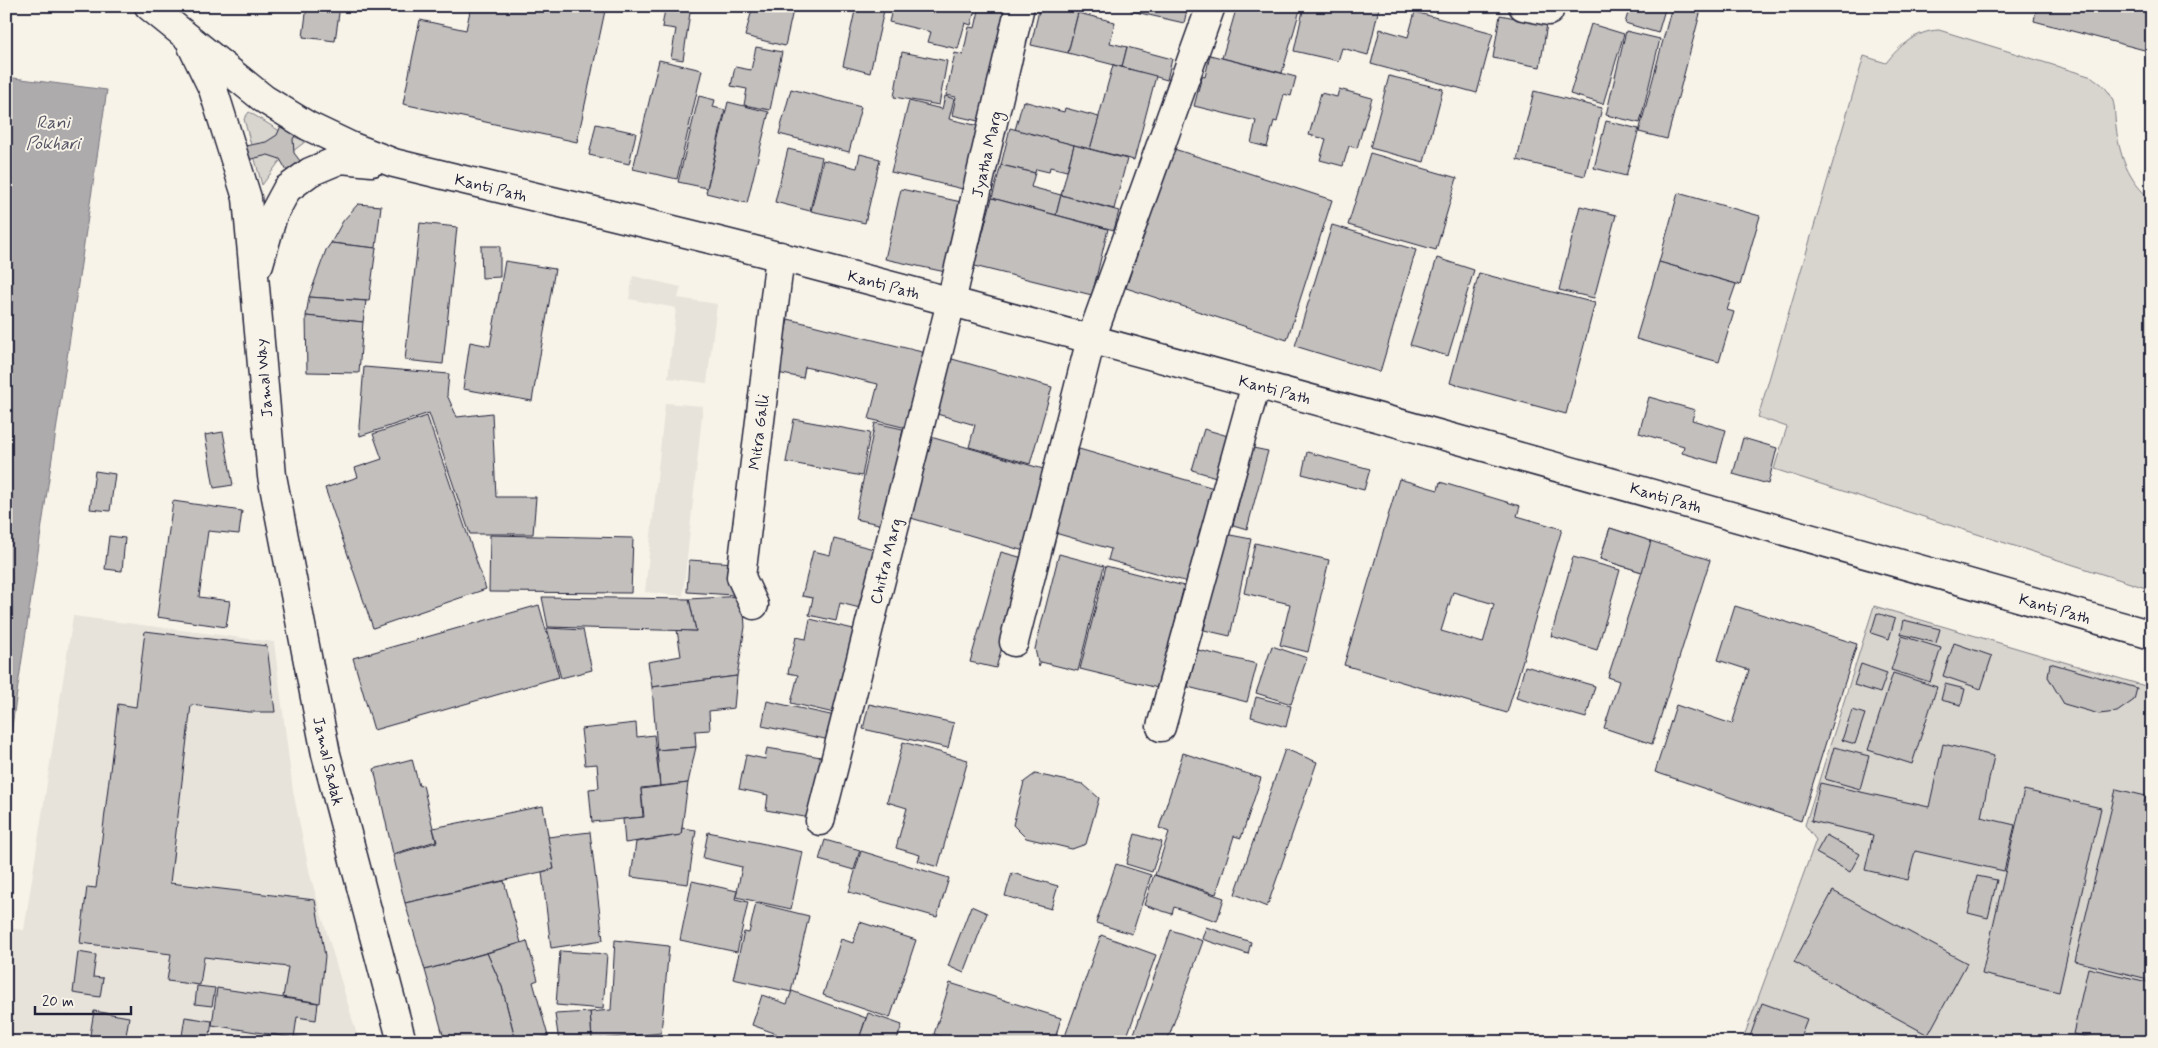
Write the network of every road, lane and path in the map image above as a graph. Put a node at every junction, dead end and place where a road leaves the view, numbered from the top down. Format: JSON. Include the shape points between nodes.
{"nodes":[{"id":1,"x":149,"y":6,"type":"edge"},
{"id":2,"x":1020,"y":6,"type":"edge"},
{"id":3,"x":1211,"y":6,"type":"edge"},
{"id":4,"x":1523,"y":6,"type":"edge"},
{"id":5,"x":1549,"y":11,"type":"dead end"},
{"id":6,"x":190,"y":41,"type":"junction"},
{"id":7,"x":394,"y":163,"type":"junction"},
{"id":8,"x":780,"y":256,"type":"junction"},
{"id":9,"x":254,"y":280,"type":"junction"},
{"id":10,"x":951,"y":302,"type":"junction"},
{"id":11,"x":1091,"y":339,"type":"junction"},
{"id":12,"x":1256,"y":384,"type":"junction"},
{"id":13,"x":272,"y":476,"type":"joint"},
{"id":14,"x":754,"y":605,"type":"dead end"},
{"id":15,"x":2152,"y":635,"type":"edge"},
{"id":16,"x":1014,"y":642,"type":"dead end"},
{"id":17,"x":1161,"y":728,"type":"dead end"},
{"id":18,"x":820,"y":821,"type":"dead end"},
{"id":19,"x":402,"y":1042,"type":"edge"}],
"edges":[{"from":1,"to":6,"type":"main road","name":"Kanti Path"},
{"from":2,"to":10,"type":"main road","name":"Jyatha Marg"},
{"from":3,"to":11,"type":"main road"},
{"from":4,"to":5,"type":"main road"},
{"from":6,"to":7,"type":"main road","name":"Kanti Path","via":[[264,99],[308,126]]},
{"from":6,"to":9,"type":"main road","name":"Kanti Path","via":[[214,89],[247,198]]},
{"from":7,"to":8,"type":"main road","name":"Kanti Path"},
{"from":7,"to":9,"type":"main road","name":"Kanti Path","via":[[341,159],[310,172],[286,189],[273,215]]},
{"from":8,"to":10,"type":"main road","name":"Kanti Path"},
{"from":8,"to":14,"type":"main road","name":"Mitra Galli","via":[[741,577]]},
{"from":9,"to":13,"type":"main road","name":"Jamal Way"},
{"from":10,"to":11,"type":"main road","name":"Kanti Path"},
{"from":10,"to":18,"type":"main road","name":"Chitra Marg"},
{"from":11,"to":12,"type":"main road","name":"Kanti Path"},
{"from":11,"to":16,"type":"main road"},
{"from":12,"to":15,"type":"main road","name":"Kanti Path"},
{"from":12,"to":17,"type":"main road"},
{"from":13,"to":19,"type":"main road","name":"Jamal Sadak","via":[[326,754]]}]}
